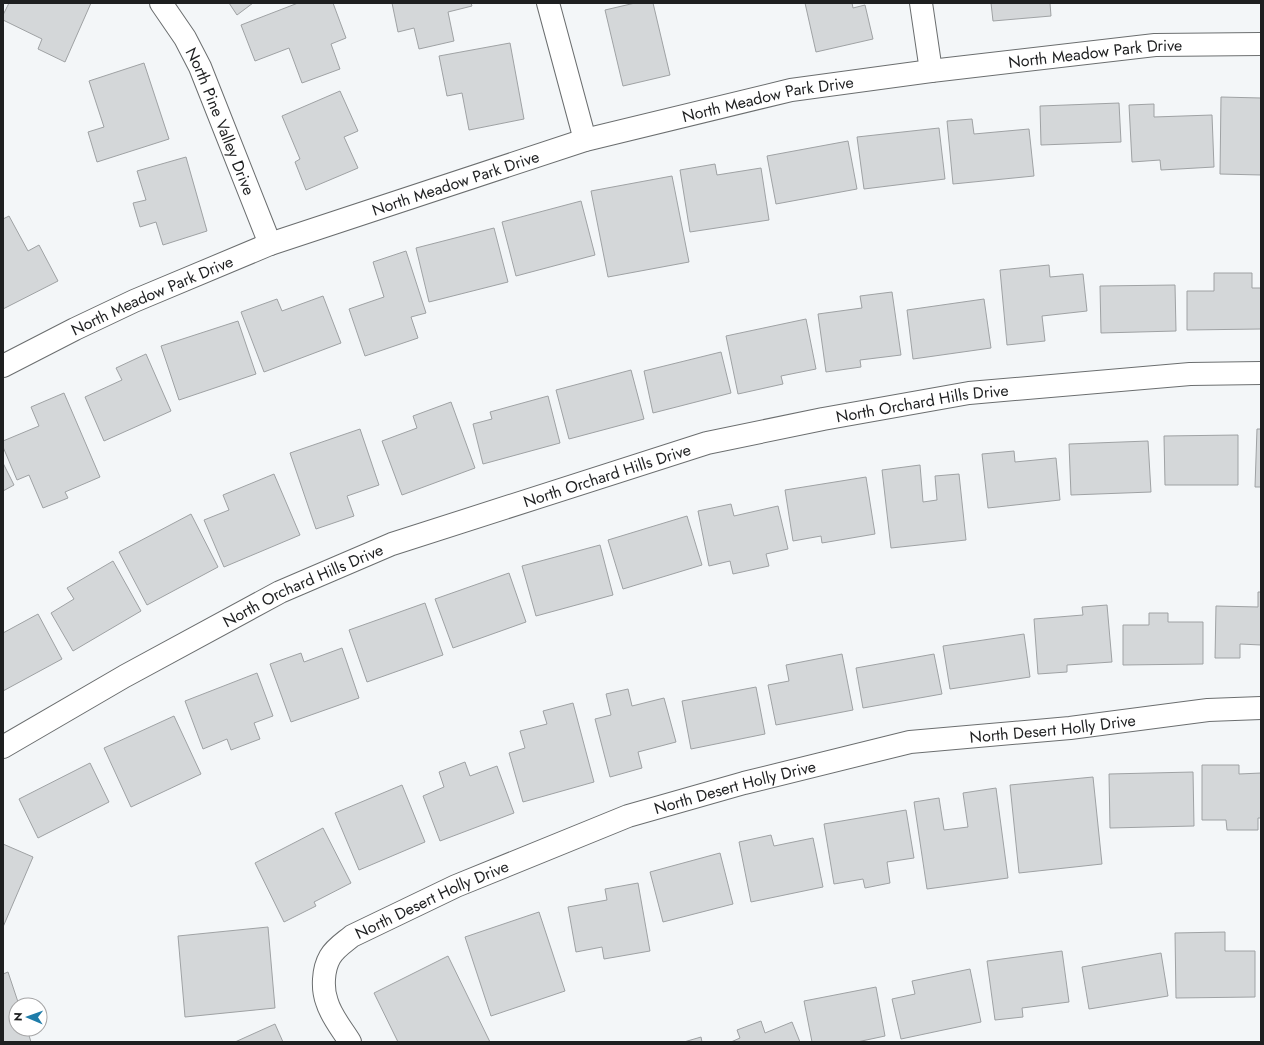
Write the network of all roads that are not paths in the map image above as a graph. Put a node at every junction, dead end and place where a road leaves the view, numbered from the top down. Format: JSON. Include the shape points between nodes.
{"nodes":[{"id":1,"x":161,"y":3,"type":"edge"},
{"id":2,"x":548,"y":3,"type":"edge"},
{"id":3,"x":921,"y":3,"type":"edge"},
{"id":4,"x":1261,"y":44,"type":"edge"},
{"id":5,"x":931,"y":71,"type":"junction"},
{"id":6,"x":585,"y":140,"type":"junction"},
{"id":7,"x":270,"y":244,"type":"junction"},
{"id":8,"x":3,"y":366,"type":"edge"},
{"id":9,"x":1261,"y":373,"type":"edge"},
{"id":10,"x":1261,"y":708,"type":"edge"},
{"id":11,"x":3,"y":747,"type":"edge"},
{"id":12,"x":350,"y":1042,"type":"edge"}],
"edges":[{"from":1,"to":7,"type":"street","name":"North Pine Valley Drive","via":[[185,38],[200,67]]},
{"from":2,"to":6,"type":"street"},
{"from":3,"to":5,"type":"street"},
{"from":4,"to":5,"type":"street","name":"North Meadow Park Drive","via":[[1155,45]]},
{"from":5,"to":6,"type":"street","name":"North Meadow Park Drive","via":[[791,90]]},
{"from":6,"to":7,"type":"street","name":"North Meadow Park Drive"},
{"from":7,"to":8,"type":"street","name":"North Meadow Park Drive","via":[[134,301]]},
{"from":9,"to":11,"type":"street","name":"North Orchard Hills Drive","via":[[1190,374],[969,393],[707,443],[392,544],[280,592],[125,676]]},
{"from":10,"to":12,"type":"street","name":"North Desert Holly Drive","via":[[1208,710],[1070,728],[910,742],[744,783],[628,816],[456,886],[352,936],[341,944],[330,956],[325,971],[324,987],[326,1001]]}]}
